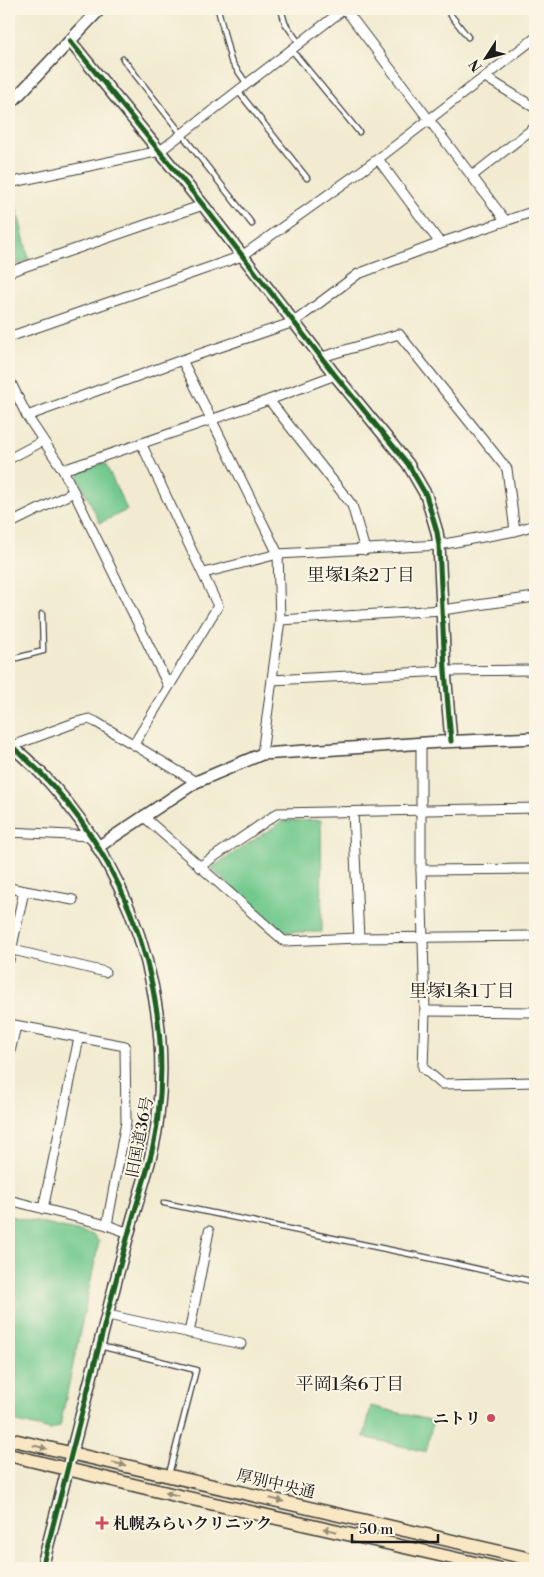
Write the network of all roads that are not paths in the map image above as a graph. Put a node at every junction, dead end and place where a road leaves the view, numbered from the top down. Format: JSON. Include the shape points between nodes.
{"nodes":[{"id":1,"x":100,"y":9,"type":"edge"},
{"id":2,"x":218,"y":9,"type":"edge"},
{"id":3,"x":281,"y":9,"type":"edge"},
{"id":4,"x":344,"y":9,"type":"edge"},
{"id":5,"x":446,"y":9,"type":"edge"},
{"id":6,"x":468,"y":37,"type":"dead end"},
{"id":7,"x":535,"y":38,"type":"edge"},
{"id":8,"x":70,"y":41,"type":"junction"},
{"id":9,"x":299,"y":43,"type":"junction"},
{"id":10,"x":291,"y":49,"type":"junction"},
{"id":11,"x":123,"y":60,"type":"dead end"},
{"id":12,"x":485,"y":77,"type":"junction"},
{"id":13,"x":247,"y":84,"type":"junction"},
{"id":14,"x":238,"y":91,"type":"junction"},
{"id":15,"x":9,"y":105,"type":"edge"},
{"id":16,"x":535,"y":108,"type":"edge"},
{"id":17,"x":429,"y":120,"type":"junction"},
{"id":18,"x":535,"y":127,"type":"edge"},
{"id":19,"x":359,"y":132,"type":"dead end"},
{"id":20,"x":182,"y":134,"type":"junction"},
{"id":21,"x":160,"y":151,"type":"junction"},
{"id":22,"x":378,"y":159,"type":"junction"},
{"id":23,"x":472,"y":176,"type":"junction"},
{"id":24,"x":307,"y":178,"type":"dead end"},
{"id":25,"x":9,"y":183,"type":"edge"},
{"id":26,"x":203,"y":205,"type":"junction"},
{"id":27,"x":535,"y":211,"type":"edge"},
{"id":28,"x":505,"y":220,"type":"junction"},
{"id":29,"x":252,"y":224,"type":"dead end"},
{"id":30,"x":440,"y":243,"type":"junction"},
{"id":31,"x":242,"y":256,"type":"junction"},
{"id":32,"x":9,"y":272,"type":"edge"},
{"id":33,"x":294,"y":322,"type":"junction"},
{"id":34,"x":9,"y":337,"type":"edge"},
{"id":35,"x":322,"y":357,"type":"junction"},
{"id":36,"x":182,"y":360,"type":"junction"},
{"id":37,"x":335,"y":375,"type":"junction"},
{"id":38,"x":9,"y":379,"type":"edge"},
{"id":39,"x":269,"y":400,"type":"junction"},
{"id":40,"x":27,"y":416,"type":"junction"},
{"id":41,"x":212,"y":418,"type":"junction"},
{"id":42,"x":43,"y":441,"type":"junction"},
{"id":43,"x":142,"y":444,"type":"junction"},
{"id":44,"x":9,"y":459,"type":"edge"},
{"id":45,"x":63,"y":470,"type":"junction"},
{"id":46,"x":74,"y":492,"type":"junction"},
{"id":47,"x":9,"y":524,"type":"edge"},
{"id":48,"x":535,"y":525,"type":"edge"},
{"id":49,"x":515,"y":530,"type":"junction"},
{"id":50,"x":439,"y":545,"type":"junction"},
{"id":51,"x":365,"y":550,"type":"junction"},
{"id":52,"x":278,"y":554,"type":"junction"},
{"id":53,"x":204,"y":573,"type":"junction"},
{"id":54,"x":535,"y":597,"type":"edge"},
{"id":55,"x":442,"y":610,"type":"junction"},
{"id":56,"x":42,"y":614,"type":"dead end"},
{"id":57,"x":280,"y":620,"type":"junction"},
{"id":58,"x":9,"y":660,"type":"edge"},
{"id":59,"x":535,"y":670,"type":"edge"},
{"id":60,"x":445,"y":671,"type":"junction"},
{"id":61,"x":272,"y":680,"type":"junction"},
{"id":62,"x":168,"y":685,"type":"junction"},
{"id":63,"x":535,"y":738,"type":"edge"},
{"id":64,"x":451,"y":741,"type":"junction"},
{"id":65,"x":421,"y":743,"type":"junction"},
{"id":66,"x":134,"y":744,"type":"junction"},
{"id":67,"x":10,"y":745,"type":"edge"},
{"id":68,"x":262,"y":754,"type":"junction"},
{"id":69,"x":196,"y":782,"type":"junction"},
{"id":70,"x":535,"y":808,"type":"edge"},
{"id":71,"x":421,"y":809,"type":"junction"},
{"id":72,"x":353,"y":812,"type":"junction"},
{"id":73,"x":143,"y":816,"type":"junction"},
{"id":74,"x":9,"y":832,"type":"edge"},
{"id":75,"x":91,"y":836,"type":"junction"},
{"id":76,"x":98,"y":847,"type":"junction"},
{"id":77,"x":199,"y":867,"type":"junction"},
{"id":78,"x":535,"y":869,"type":"edge"},
{"id":79,"x":421,"y":870,"type":"junction"},
{"id":80,"x":9,"y":888,"type":"edge"},
{"id":81,"x":24,"y":891,"type":"junction"},
{"id":82,"x":73,"y":900,"type":"dead end"},
{"id":83,"x":535,"y":936,"type":"edge"},
{"id":84,"x":423,"y":937,"type":"junction"},
{"id":85,"x":359,"y":938,"type":"junction"},
{"id":86,"x":10,"y":949,"type":"edge"},
{"id":87,"x":9,"y":960,"type":"edge"},
{"id":88,"x":105,"y":972,"type":"dead end"},
{"id":89,"x":425,"y":1011,"type":"junction"},
{"id":90,"x":535,"y":1012,"type":"edge"},
{"id":91,"x":12,"y":1025,"type":"edge"},
{"id":92,"x":79,"y":1038,"type":"junction"},
{"id":93,"x":9,"y":1056,"type":"edge"},
{"id":94,"x":535,"y":1082,"type":"edge"},
{"id":95,"x":9,"y":1200,"type":"edge"},
{"id":96,"x":164,"y":1203,"type":"dead end"},
{"id":97,"x":43,"y":1209,"type":"junction"},
{"id":98,"x":107,"y":1225,"type":"junction"},
{"id":99,"x":210,"y":1231,"type":"dead end"},
{"id":100,"x":129,"y":1232,"type":"junction"},
{"id":101,"x":535,"y":1282,"type":"edge"},
{"id":102,"x":108,"y":1315,"type":"junction"},
{"id":103,"x":189,"y":1333,"type":"junction"},
{"id":104,"x":241,"y":1344,"type":"dead end"},
{"id":105,"x":100,"y":1346,"type":"junction"},
{"id":106,"x":9,"y":1439,"type":"edge"},
{"id":107,"x":71,"y":1454,"type":"junction"},
{"id":108,"x":9,"y":1455,"type":"edge"},
{"id":109,"x":68,"y":1469,"type":"junction"},
{"id":110,"x":169,"y":1475,"type":"junction"},
{"id":111,"x":535,"y":1560,"type":"edge"},
{"id":112,"x":42,"y":1568,"type":"edge"},
{"id":113,"x":497,"y":1568,"type":"edge"}],
"edges":[{"from":1,"to":8,"type":"street"},
{"from":2,"to":13,"type":"lane","via":[[231,61]]},
{"from":3,"to":9,"type":"lane","via":[[284,22]]},
{"from":4,"to":9,"type":"street"},
{"from":4,"to":17,"type":"street"},
{"from":5,"to":6,"type":"lane"},
{"from":7,"to":12,"type":"street"},
{"from":8,"to":15,"type":"street"},
{"from":8,"to":21,"type":"street"},
{"from":9,"to":10,"type":"street"},
{"from":10,"to":13,"type":"street"},
{"from":10,"to":19,"type":"lane"},
{"from":11,"to":20,"type":"lane"},
{"from":12,"to":16,"type":"street"},
{"from":12,"to":17,"type":"street"},
{"from":13,"to":14,"type":"street"},
{"from":14,"to":20,"type":"street"},
{"from":14,"to":24,"type":"lane"},
{"from":17,"to":22,"type":"street"},
{"from":17,"to":23,"type":"street"},
{"from":18,"to":23,"type":"street"},
{"from":20,"to":21,"type":"street"},
{"from":20,"to":29,"type":"lane"},
{"from":21,"to":25,"type":"street"},
{"from":21,"to":26,"type":"street"},
{"from":22,"to":30,"type":"street"},
{"from":22,"to":31,"type":"street"},
{"from":23,"to":28,"type":"street"},
{"from":26,"to":31,"type":"street"},
{"from":26,"to":32,"type":"street"},
{"from":27,"to":28,"type":"street"},
{"from":28,"to":30,"type":"street"},
{"from":30,"to":33,"type":"street","via":[[358,274]]},
{"from":31,"to":33,"type":"street"},
{"from":31,"to":34,"type":"street"},
{"from":33,"to":35,"type":"street"},
{"from":33,"to":36,"type":"street"},
{"from":35,"to":37,"type":"street"},
{"from":35,"to":49,"type":"street","via":[[399,334],[507,469]]},
{"from":36,"to":40,"type":"street"},
{"from":36,"to":41,"type":"street"},
{"from":37,"to":39,"type":"street"},
{"from":37,"to":50,"type":"street","via":[[408,464],[426,495]]},
{"from":38,"to":40,"type":"street"},
{"from":39,"to":41,"type":"street"},
{"from":39,"to":51,"type":"street","via":[[352,505]]},
{"from":40,"to":42,"type":"street"},
{"from":41,"to":43,"type":"street"},
{"from":41,"to":52,"type":"street"},
{"from":42,"to":44,"type":"street"},
{"from":42,"to":45,"type":"street"},
{"from":43,"to":45,"type":"street"},
{"from":43,"to":53,"type":"street"},
{"from":45,"to":46,"type":"street"},
{"from":46,"to":47,"type":"street"},
{"from":46,"to":62,"type":"street"},
{"from":48,"to":49,"type":"street"},
{"from":49,"to":50,"type":"street"},
{"from":50,"to":51,"type":"street"},
{"from":50,"to":55,"type":"street"},
{"from":51,"to":52,"type":"street"},
{"from":52,"to":53,"type":"street"},
{"from":52,"to":57,"type":"street"},
{"from":53,"to":62,"type":"street","via":[[218,606]]},
{"from":54,"to":55,"type":"street"},
{"from":55,"to":57,"type":"street"},
{"from":55,"to":60,"type":"street"},
{"from":56,"to":58,"type":"lane","via":[[44,651]]},
{"from":57,"to":61,"type":"street"},
{"from":59,"to":60,"type":"street"},
{"from":60,"to":61,"type":"street"},
{"from":60,"to":64,"type":"street"},
{"from":61,"to":68,"type":"street"},
{"from":62,"to":66,"type":"street"},
{"from":63,"to":64,"type":"street"},
{"from":64,"to":65,"type":"street"},
{"from":65,"to":68,"type":"street"},
{"from":65,"to":71,"type":"street"},
{"from":66,"to":67,"type":"street","via":[[89,719]]},
{"from":66,"to":69,"type":"street"},
{"from":67,"to":75,"type":"street","name":"旧国道36号","via":[[40,772]]},
{"from":68,"to":69,"type":"street"},
{"from":69,"to":73,"type":"street"},
{"from":70,"to":71,"type":"street"},
{"from":71,"to":72,"type":"street"},
{"from":71,"to":79,"type":"street"},
{"from":72,"to":77,"type":"street","via":[[278,813]]},
{"from":72,"to":85,"type":"street"},
{"from":73,"to":76,"type":"street"},
{"from":73,"to":77,"type":"street"},
{"from":74,"to":75,"type":"street"},
{"from":75,"to":76,"type":"street","name":"旧国道36号"},
{"from":76,"to":100,"type":"street","name":"旧国道36号","via":[[134,920],[150,976],[158,1026],[161,1076],[158,1118],[151,1156]]},
{"from":77,"to":85,"type":"street","via":[[284,941]]},
{"from":78,"to":79,"type":"street"},
{"from":79,"to":84,"type":"street"},
{"from":80,"to":81,"type":"street"},
{"from":81,"to":82,"type":"street"},
{"from":81,"to":86,"type":"street"},
{"from":83,"to":84,"type":"street"},
{"from":84,"to":85,"type":"street"},
{"from":84,"to":89,"type":"street"},
{"from":86,"to":87,"type":"street"},
{"from":86,"to":88,"type":"street"},
{"from":89,"to":90,"type":"street"},
{"from":89,"to":94,"type":"street","via":[[423,1068],[442,1084]]},
{"from":91,"to":92,"type":"street"},
{"from":91,"to":93,"type":"street"},
{"from":92,"to":97,"type":"street"},
{"from":92,"to":98,"type":"street","via":[[125,1046],[126,1122]]},
{"from":95,"to":97,"type":"street"},
{"from":96,"to":101,"type":"lane"},
{"from":97,"to":98,"type":"street"},
{"from":98,"to":100,"type":"street"},
{"from":99,"to":103,"type":"street"},
{"from":100,"to":102,"type":"street","name":"旧国道36号"},
{"from":102,"to":103,"type":"street"},
{"from":102,"to":105,"type":"street","name":"旧国道36号"},
{"from":103,"to":104,"type":"street"},
{"from":105,"to":107,"type":"street","name":"旧国道36号"},
{"from":105,"to":110,"type":"lane","via":[[196,1370]]},
{"from":106,"to":107,"type":"main road","name":"厚別中央通","one_way":true},
{"from":107,"to":109,"type":"street","name":"旧国道36号"},
{"from":107,"to":110,"type":"main road","name":"厚別中央通","one_way":true},
{"from":108,"to":109,"type":"main road","name":"厚別中央通"},
{"from":109,"to":112,"type":"street","name":"旧国道36号"},
{"from":113,"to":109,"type":"main road","name":"厚別中央通","one_way":true},
{"from":110,"to":111,"type":"main road","name":"厚別中央通","one_way":true}]}
